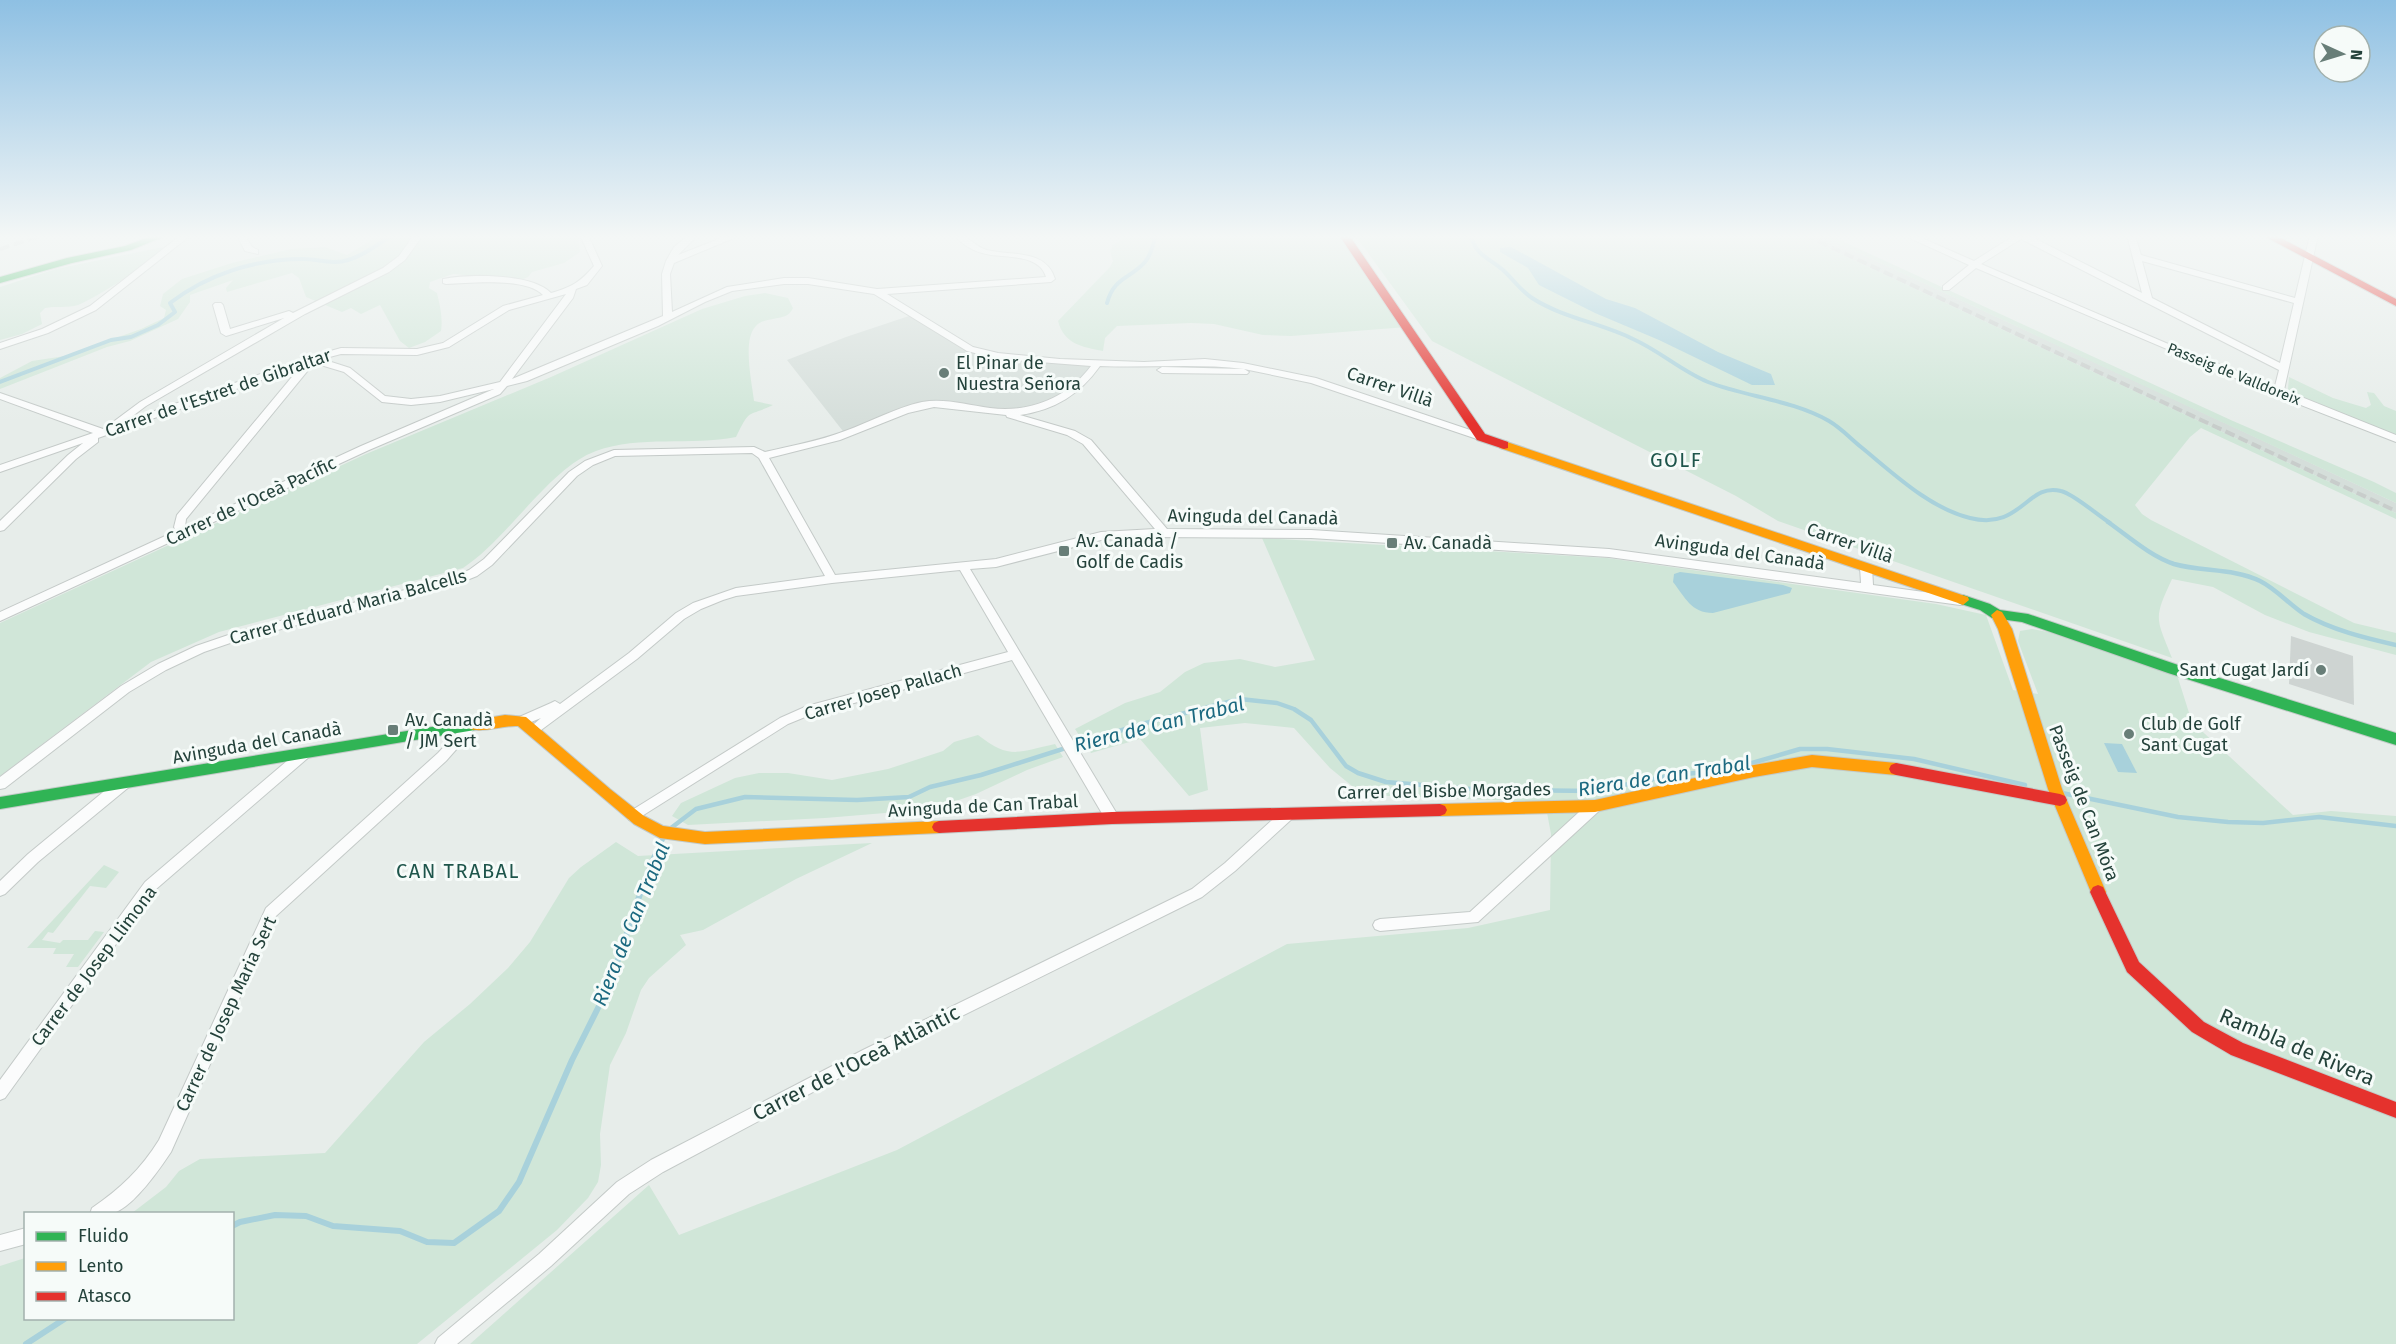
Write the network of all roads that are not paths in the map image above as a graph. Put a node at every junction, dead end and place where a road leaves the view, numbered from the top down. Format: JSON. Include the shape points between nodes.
{"nodes":[{"id":1,"x":106,"y":298,"type":"edge"},
{"id":2,"x":331,"y":298,"type":"edge"},
{"id":3,"x":543,"y":298,"type":"edge"},
{"id":4,"x":569,"y":298,"type":"edge"},
{"id":5,"x":667,"y":298,"type":"edge"},
{"id":6,"x":709,"y":298,"type":"edge"},
{"id":7,"x":886,"y":298,"type":"edge"},
{"id":8,"x":1387,"y":298,"type":"edge"},
{"id":9,"x":2054,"y":298,"type":"edge"},
{"id":10,"x":2144,"y":298,"type":"edge"},
{"id":11,"x":2284,"y":298,"type":"edge"},
{"id":12,"x":2300,"y":298,"type":"edge"},
{"id":13,"x":2148,"y":300,"type":"joint"},
{"id":14,"x":2299,"y":302,"type":"junction"},
{"id":15,"x":218,"y":305,"type":"dead end"},
{"id":16,"x":302,"y":312,"type":"junction"},
{"id":17,"x":668,"y":317,"type":"junction"},
{"id":18,"x":0,"y":346,"type":"edge"},
{"id":19,"x":312,"y":359,"type":"junction"},
{"id":20,"x":1097,"y":364,"type":"junction"},
{"id":21,"x":2283,"y":368,"type":"junction"},
{"id":22,"x":502,"y":386,"type":"junction"},
{"id":23,"x":2278,"y":393,"type":"junction"},
{"id":24,"x":0,"y":396,"type":"edge"},
{"id":25,"x":1000,"y":412,"type":"junction"},
{"id":26,"x":103,"y":433,"type":"junction"},
{"id":27,"x":1482,"y":437,"type":"junction"},
{"id":28,"x":2396,"y":439,"type":"edge"},
{"id":29,"x":763,"y":456,"type":"junction"},
{"id":30,"x":0,"y":469,"type":"edge"},
{"id":31,"x":0,"y":527,"type":"edge"},
{"id":32,"x":184,"y":532,"type":"junction"},
{"id":33,"x":1164,"y":533,"type":"junction"},
{"id":34,"x":962,"y":565,"type":"junction"},
{"id":35,"x":1866,"y":567,"type":"junction"},
{"id":36,"x":832,"y":579,"type":"junction"},
{"id":37,"x":1867,"y":588,"type":"junction"},
{"id":38,"x":1973,"y":603,"type":"junction"},
{"id":39,"x":1997,"y":615,"type":"junction"},
{"id":40,"x":0,"y":617,"type":"edge"},
{"id":41,"x":654,"y":637,"type":"junction"},
{"id":42,"x":1014,"y":655,"type":"junction"},
{"id":43,"x":521,"y":721,"type":"junction"},
{"id":44,"x":472,"y":724,"type":"junction"},
{"id":45,"x":533,"y":730,"type":"junction"},
{"id":46,"x":2396,"y":739,"type":"edge"},
{"id":47,"x":305,"y":753,"type":"junction"},
{"id":48,"x":124,"y":783,"type":"junction"},
{"id":49,"x":0,"y":784,"type":"edge"},
{"id":50,"x":2058,"y":796,"type":"junction"},
{"id":51,"x":0,"y":803,"type":"edge"},
{"id":52,"x":1595,"y":806,"type":"junction"},
{"id":53,"x":1289,"y":813,"type":"junction"},
{"id":54,"x":633,"y":816,"type":"junction"},
{"id":55,"x":1112,"y":818,"type":"junction"},
{"id":56,"x":0,"y":890,"type":"edge"},
{"id":57,"x":1380,"y":925,"type":"dead end"},
{"id":58,"x":2133,"y":967,"type":"joint"},
{"id":59,"x":0,"y":1093,"type":"edge"},
{"id":60,"x":2396,"y":1110,"type":"edge"},
{"id":61,"x":101,"y":1212,"type":"edge"},
{"id":62,"x":24,"y":1237,"type":"edge"},
{"id":63,"x":0,"y":1243,"type":"edge"},
{"id":64,"x":444,"y":1344,"type":"edge"}],
"edges":[{"from":1,"to":18,"type":"street","via":[[45,331]]},
{"from":2,"to":16,"type":"street"},
{"from":3,"to":19,"type":"street","name":"Carrer de l'Estret de Gibraltar","via":[[506,308],[437,348],[417,352],[341,351]]},
{"from":4,"to":22,"type":"street"},
{"from":5,"to":17,"type":"street"},
{"from":6,"to":17,"type":"street"},
{"from":7,"to":20,"type":"street","name":"Carrer Villà","via":[[970,349],[998,356]]},
{"from":8,"to":27,"type":"street"},
{"from":9,"to":23,"type":"street","name":"Passeig de Valldoreix"},
{"from":10,"to":13,"type":"street"},
{"from":11,"to":14,"type":"street"},
{"from":12,"to":14,"type":"street"},
{"from":13,"to":21,"type":"street"},
{"from":14,"to":21,"type":"street"},
{"from":15,"to":16,"type":"street","via":[[226,333]]},
{"from":16,"to":26,"type":"street","via":[[129,412]]},
{"from":17,"to":22,"type":"street"},
{"from":19,"to":22,"type":"street","via":[[347,370],[382,399],[426,401]]},
{"from":19,"to":26,"type":"street","name":"Carrer de l'Estret de Gibraltar"},
{"from":19,"to":32,"type":"street","via":[[182,518],[179,527]]},
{"from":20,"to":25,"type":"street","via":[[1087,381],[1052,405]]},
{"from":20,"to":27,"type":"street","name":"Carrer Villà","via":[[1293,376]]},
{"from":21,"to":23,"type":"street"},
{"from":22,"to":32,"type":"street","name":"Carrer de l'Oceà Pacífic","via":[[497,392]]},
{"from":23,"to":28,"type":"street","name":"Passeig de Valldoreix"},
{"from":24,"to":26,"type":"street"},
{"from":25,"to":29,"type":"street","via":[[943,403],[925,405],[846,435]]},
{"from":25,"to":33,"type":"street","via":[[1086,442]]},
{"from":26,"to":30,"type":"street","name":"Carrer de l'Estret de Gibraltar"},
{"from":26,"to":31,"type":"street","via":[[72,457]]},
{"from":27,"to":35,"type":"street","name":"Carrer Villà"},
{"from":29,"to":36,"type":"street"},
{"from":29,"to":49,"type":"street","name":"Carrer d'Eduard Maria Balcells","via":[[744,448],[626,452],[602,457],[573,474],[473,573],[452,582],[240,635],[200,649],[125,689]]},
{"from":32,"to":40,"type":"street","name":"Carrer de l'Oceà Pacífic"},
{"from":33,"to":34,"type":"street","name":"Avinguda del Canadà","via":[[1101,536],[1018,559]]},
{"from":33,"to":37,"type":"street","name":"Avinguda del Canadà","via":[[1311,534],[1609,553]]},
{"from":34,"to":36,"type":"street","name":"Avinguda del Canadà"},
{"from":34,"to":42,"type":"street"},
{"from":35,"to":37,"type":"street"},
{"from":35,"to":38,"type":"street","name":"Carrer Villà"},
{"from":36,"to":41,"type":"street","name":"Avinguda del Canadà","via":[[719,597],[697,606]]},
{"from":37,"to":38,"type":"street","name":"Avinguda del Canadà"},
{"from":38,"to":39,"type":"street","name":"Carrer Villà"},
{"from":39,"to":46,"type":"street","name":"Carrer Villà","via":[[2023,617],[2172,669]]},
{"from":39,"to":50,"type":"street","name":"Passeig de Can Móra","via":[[2005,629]]},
{"from":41,"to":43,"type":"street","name":"Avinguda del Canadà","via":[[558,704]]},
{"from":41,"to":45,"type":"street","name":"Avinguda del Canadà"},
{"from":42,"to":54,"type":"street","name":"Carrer Josep Pallach","via":[[807,711],[784,721]]},
{"from":42,"to":55,"type":"street"},
{"from":43,"to":44,"type":"street","name":"Avinguda del Canadà"},
{"from":43,"to":45,"type":"street"},
{"from":44,"to":47,"type":"street","name":"Avinguda del Canadà"},
{"from":44,"to":61,"type":"street","name":"Carrer de Josep Maria Sert","via":[[442,757],[271,912],[152,1169],[127,1196]]},
{"from":45,"to":54,"type":"street"},
{"from":47,"to":48,"type":"street","name":"Avinguda del Canadà"},
{"from":47,"to":59,"type":"street","name":"Carrer de Josep Llimona","via":[[150,886]]},
{"from":48,"to":51,"type":"street","name":"Avinguda del Canadà"},
{"from":48,"to":56,"type":"street"},
{"from":50,"to":52,"type":"street","name":"Carrer del Bisbe Morgades","via":[[1909,770],[1812,761]]},
{"from":50,"to":58,"type":"street","name":"Passeig de Can Móra"},
{"from":52,"to":53,"type":"street","name":"Carrer del Bisbe Morgades"},
{"from":52,"to":57,"type":"street","via":[[1473,918]]},
{"from":53,"to":55,"type":"street","name":"Avinguda de Can Trabal"},
{"from":53,"to":64,"type":"street","name":"Carrer de l'Oceà Atlàntic","via":[[1197,893],[868,1055],[657,1166],[623,1188],[545,1260]]},
{"from":54,"to":55,"type":"street","name":"Avinguda de Can Trabal","via":[[653,828],[679,835],[728,837]]},
{"from":58,"to":60,"type":"street","name":"Rambla de Rivera","via":[[2198,1028],[2237,1049]]},
{"from":62,"to":63,"type":"street"}]}
